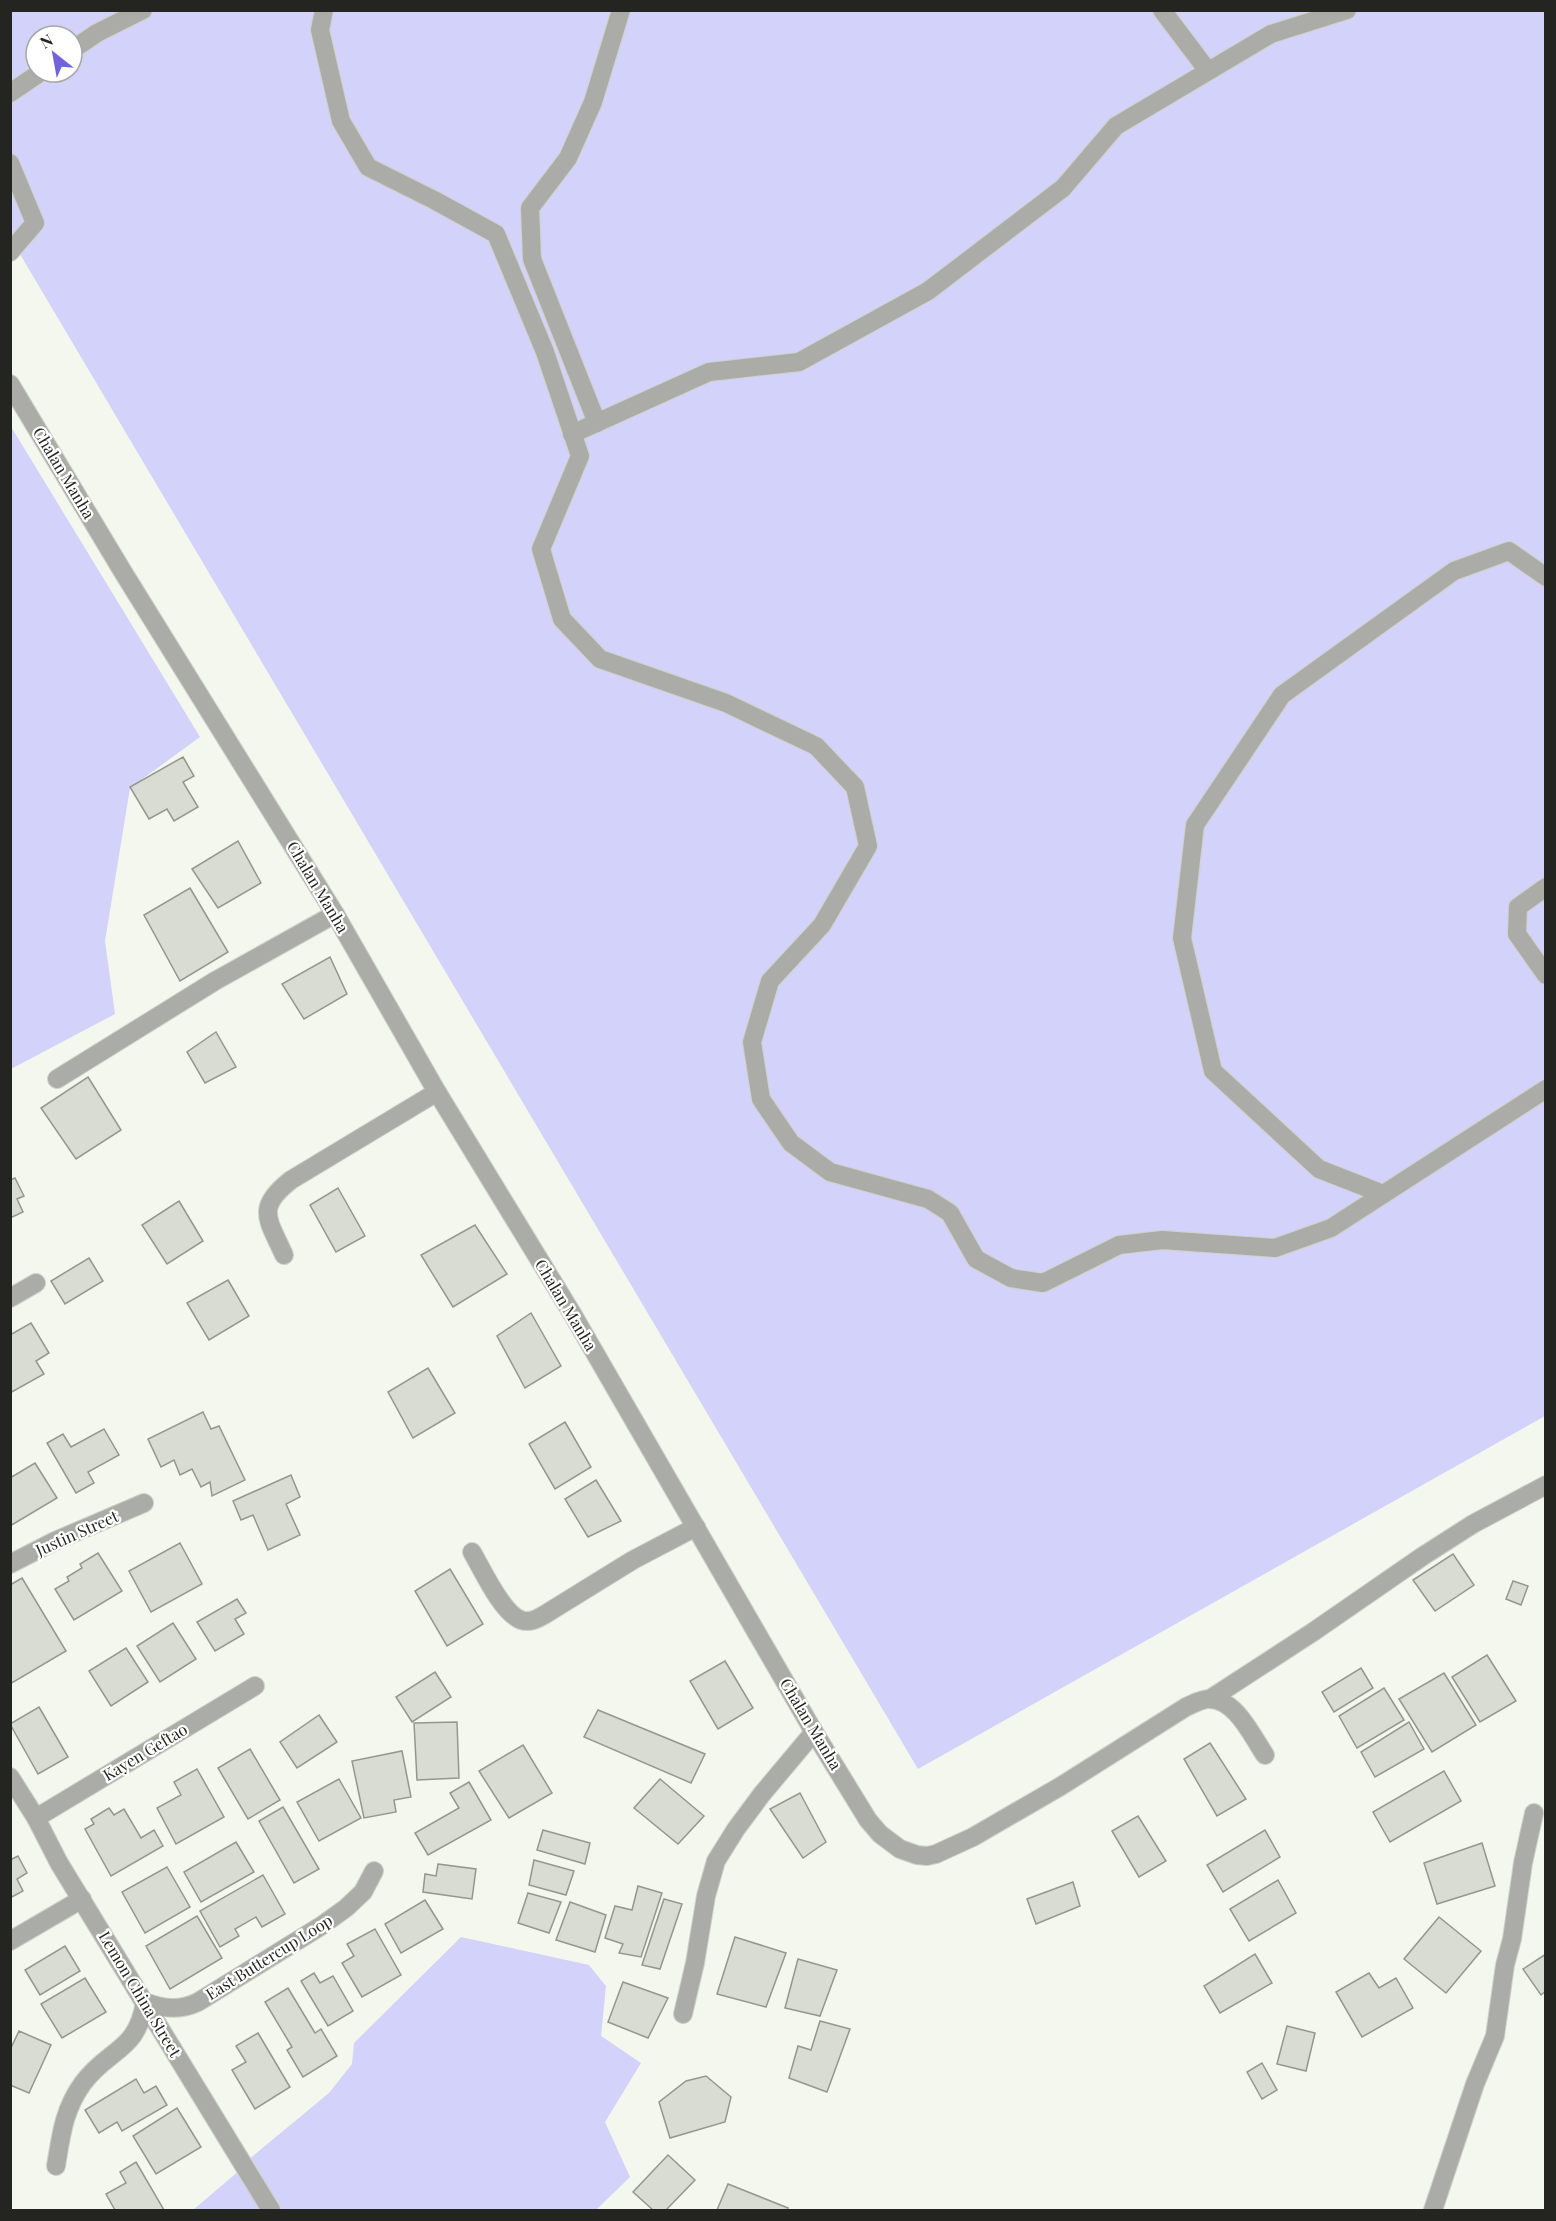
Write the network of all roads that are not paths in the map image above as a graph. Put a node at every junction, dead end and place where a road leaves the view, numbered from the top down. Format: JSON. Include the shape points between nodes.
{"nodes":[{"id":1,"x":143,"y":10,"type":"edge"},
{"id":2,"x":324,"y":10,"type":"edge"},
{"id":3,"x":621,"y":10,"type":"edge"},
{"id":4,"x":1162,"y":10,"type":"edge"},
{"id":5,"x":1347,"y":10,"type":"edge"},
{"id":6,"x":84,"y":42,"type":"edge"},
{"id":7,"x":1208,"y":71,"type":"junction"},
{"id":8,"x":24,"y":84,"type":"edge"},
{"id":9,"x":10,"y":93,"type":"edge"},
{"id":10,"x":10,"y":163,"type":"edge"},
{"id":11,"x":10,"y":252,"type":"edge"},
{"id":12,"x":10,"y":384,"type":"edge"},
{"id":13,"x":597,"y":423,"type":"junction"},
{"id":14,"x":573,"y":434,"type":"junction"},
{"id":15,"x":1545,"y":578,"type":"edge"},
{"id":16,"x":1545,"y":887,"type":"edge"},
{"id":17,"x":335,"y":914,"type":"junction"},
{"id":18,"x":1545,"y":975,"type":"edge"},
{"id":19,"x":57,"y":1079,"type":"dead end"},
{"id":20,"x":1545,"y":1089,"type":"edge"},
{"id":21,"x":437,"y":1092,"type":"junction"},
{"id":22,"x":1383,"y":1194,"type":"junction"},
{"id":23,"x":284,"y":1255,"type":"dead end"},
{"id":24,"x":36,"y":1283,"type":"dead end"},
{"id":25,"x":10,"y":1299,"type":"edge"},
{"id":26,"x":1545,"y":1485,"type":"edge"},
{"id":27,"x":144,"y":1503,"type":"dead end"},
{"id":28,"x":696,"y":1527,"type":"junction"},
{"id":29,"x":472,"y":1552,"type":"dead end"},
{"id":30,"x":10,"y":1564,"type":"edge"},
{"id":31,"x":255,"y":1686,"type":"dead end"},
{"id":32,"x":1210,"y":1699,"type":"junction"},
{"id":33,"x":814,"y":1732,"type":"junction"},
{"id":34,"x":1265,"y":1755,"type":"dead end"},
{"id":35,"x":10,"y":1777,"type":"edge"},
{"id":36,"x":1534,"y":1813,"type":"dead end"},
{"id":37,"x":36,"y":1818,"type":"junction"},
{"id":38,"x":374,"y":1871,"type":"dead end"},
{"id":39,"x":82,"y":1899,"type":"junction"},
{"id":40,"x":10,"y":1941,"type":"edge"},
{"id":41,"x":145,"y":2002,"type":"junction"},
{"id":42,"x":683,"y":2014,"type":"dead end"},
{"id":43,"x":56,"y":2166,"type":"dead end"},
{"id":44,"x":271,"y":2211,"type":"edge"},
{"id":45,"x":1433,"y":2211,"type":"edge"}],
"edges":[{"from":1,"to":6,"type":"street"},
{"from":2,"to":14,"type":"street","via":[[320,30],[341,121],[368,167],[496,234],[545,352]]},
{"from":3,"to":13,"type":"street","via":[[593,102],[568,158],[530,208],[532,259]]},
{"from":4,"to":7,"type":"street"},
{"from":5,"to":7,"type":"street","via":[[1270,34]]},
{"from":7,"to":13,"type":"street","via":[[1116,126],[1063,188],[928,291],[799,362],[709,372]]},
{"from":8,"to":9,"type":"street"},
{"from":10,"to":11,"type":"street","via":[[35,224]]},
{"from":12,"to":17,"type":"street","name":"Chalan Manha"},
{"from":13,"to":14,"type":"street"},
{"from":14,"to":22,"type":"street","via":[[580,456],[541,549],[562,619],[600,659],[726,703],[816,746],[855,787],[868,846],[822,925],[770,981],[752,1042],[761,1099],[791,1143],[830,1172],[928,1199],[950,1213],[976,1259],[1011,1278],[1043,1283],[1119,1245],[1162,1240],[1275,1248],[1330,1228]]},
{"from":15,"to":22,"type":"street","via":[[1509,551],[1454,571],[1282,695],[1195,825],[1182,938],[1213,1071],[1319,1169]]},
{"from":16,"to":18,"type":"street","via":[[1518,907],[1517,934]]},
{"from":17,"to":19,"type":"street","via":[[214,981]]},
{"from":17,"to":21,"type":"street","name":"Chalan Manha"},
{"from":20,"to":22,"type":"street"},
{"from":21,"to":23,"type":"street","via":[[278,1190],[268,1202],[268,1213]]},
{"from":21,"to":28,"type":"street","name":"Chalan Manha"},
{"from":24,"to":25,"type":"street"},
{"from":26,"to":32,"type":"street","name":"Chalan Manha","via":[[1473,1524]]},
{"from":27,"to":30,"type":"street","name":"Justin Street"},
{"from":28,"to":29,"type":"street","via":[[531,1621],[517,1617],[505,1606]]},
{"from":28,"to":33,"type":"street","name":"Chalan Manha"},
{"from":31,"to":37,"type":"street","name":"Kayen Geftao"},
{"from":32,"to":33,"type":"street","name":"Chalan Manha","via":[[1186,1707],[973,1837],[927,1856],[900,1849],[868,1821]]},
{"from":32,"to":34,"type":"street","via":[[1228,1705]]},
{"from":33,"to":42,"type":"street","via":[[762,1794],[716,1861]]},
{"from":35,"to":37,"type":"street","name":"Lemon China Street"},
{"from":36,"to":45,"type":"street","via":[[1495,2036]]},
{"from":37,"to":39,"type":"street","name":"Lemon China Street"},
{"from":38,"to":41,"type":"street","name":"East Buttercup Loop","via":[[363,1892],[346,1908],[198,2002],[172,2009]]},
{"from":39,"to":40,"type":"street"},
{"from":39,"to":41,"type":"street","name":"Lemon China Street"},
{"from":41,"to":43,"type":"street","via":[[133,2037],[96,2068],[71,2102],[61,2127]]},
{"from":41,"to":44,"type":"street","name":"Lemon China Street"}]}
